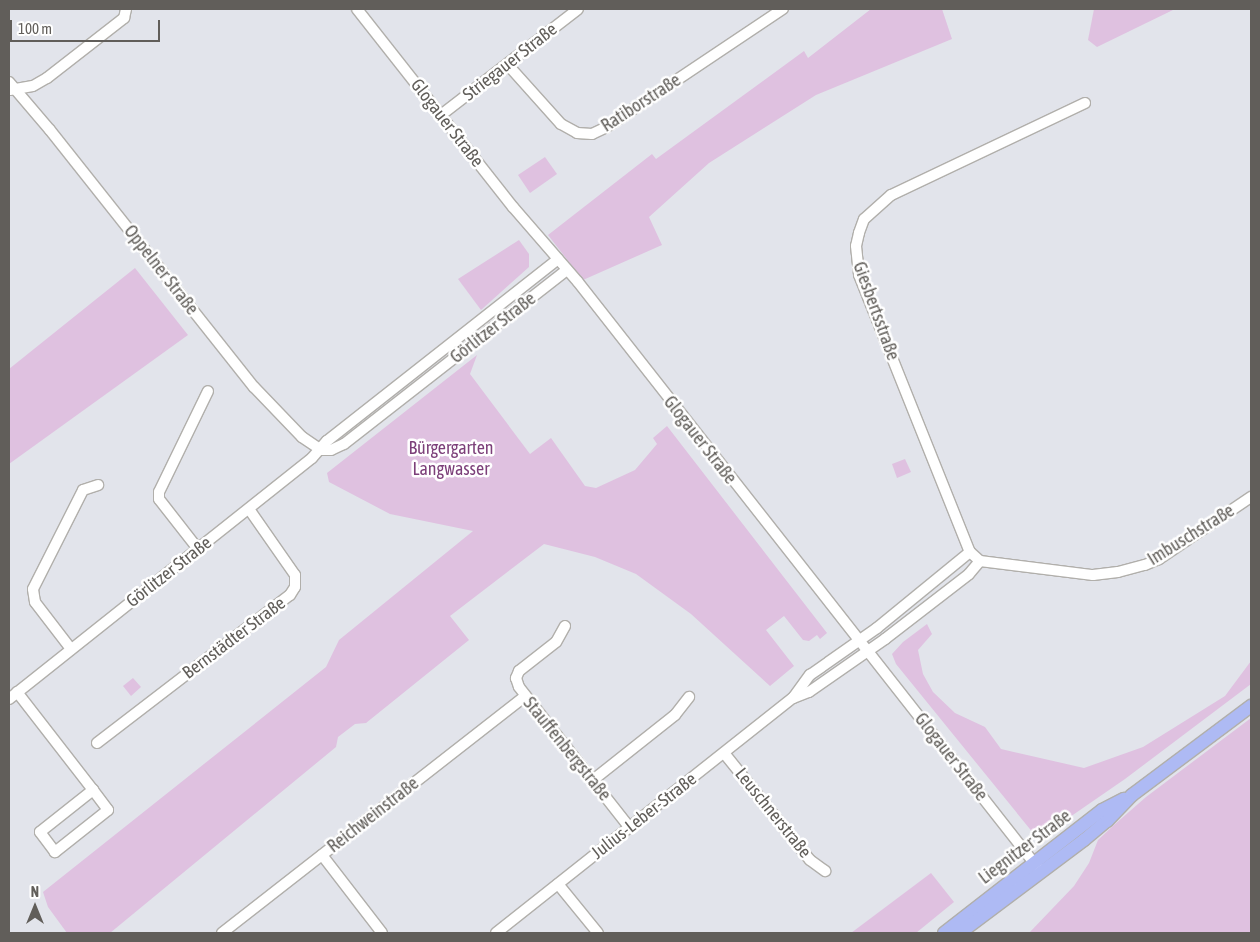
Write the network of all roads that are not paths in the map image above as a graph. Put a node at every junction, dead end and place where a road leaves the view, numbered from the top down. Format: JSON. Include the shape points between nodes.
{"nodes":[{"id":1,"x":126,"y":9,"type":"edge"},
{"id":2,"x":357,"y":9,"type":"edge"},
{"id":3,"x":578,"y":9,"type":"edge"},
{"id":4,"x":783,"y":9,"type":"edge"},
{"id":5,"x":508,"y":65,"type":"junction"},
{"id":6,"x":10,"y":87,"type":"edge"},
{"id":7,"x":1085,"y":103,"type":"dead end"},
{"id":8,"x":441,"y":115,"type":"junction"},
{"id":9,"x":558,"y":259,"type":"junction"},
{"id":10,"x":567,"y":270,"type":"junction"},
{"id":11,"x":208,"y":391,"type":"dead end"},
{"id":12,"x":321,"y":450,"type":"junction"},
{"id":13,"x":98,"y":485,"type":"dead end"},
{"id":14,"x":1251,"y":497,"type":"edge"},
{"id":15,"x":249,"y":509,"type":"junction"},
{"id":16,"x":198,"y":549,"type":"junction"},
{"id":17,"x":970,"y":552,"type":"junction"},
{"id":18,"x":980,"y":561,"type":"junction"},
{"id":19,"x":565,"y":626,"type":"dead end"},
{"id":20,"x":859,"y":639,"type":"junction"},
{"id":21,"x":71,"y":649,"type":"junction"},
{"id":22,"x":868,"y":650,"type":"junction"},
{"id":23,"x":13,"y":696,"type":"edge"},
{"id":24,"x":525,"y":696,"type":"junction"},
{"id":25,"x":689,"y":697,"type":"dead end"},
{"id":26,"x":793,"y":698,"type":"junction"},
{"id":27,"x":1251,"y":706,"type":"edge"},
{"id":28,"x":97,"y":743,"type":"dead end"},
{"id":29,"x":724,"y":752,"type":"junction"},
{"id":30,"x":593,"y":780,"type":"junction"},
{"id":31,"x":93,"y":790,"type":"junction"},
{"id":32,"x":1132,"y":795,"type":"junction"},
{"id":33,"x":629,"y":828,"type":"junction"},
{"id":34,"x":322,"y":855,"type":"junction"},
{"id":35,"x":1033,"y":862,"type":"junction"},
{"id":36,"x":825,"y":871,"type":"dead end"},
{"id":37,"x":1042,"y":872,"type":"junction"},
{"id":38,"x":558,"y":884,"type":"junction"},
{"id":39,"x":222,"y":933,"type":"edge"},
{"id":40,"x":382,"y":933,"type":"edge"},
{"id":41,"x":496,"y":933,"type":"edge"},
{"id":42,"x":598,"y":933,"type":"edge"},
{"id":43,"x":944,"y":933,"type":"edge"},
{"id":44,"x":960,"y":933,"type":"edge"}],
"edges":[{"from":1,"to":6,"type":"street","via":[[124,18],[47,78],[33,86]]},
{"from":2,"to":8,"type":"street","name":"Glogauer Straße"},
{"from":3,"to":5,"type":"street","name":"Striegauer Straße"},
{"from":4,"to":5,"type":"street","name":"Ratiborstraße","via":[[592,134],[577,133],[561,124]]},
{"from":5,"to":8,"type":"street","name":"Striegauer Straße"},
{"from":6,"to":12,"type":"street","name":"Oppelner Straße","via":[[50,130],[254,387],[302,436]]},
{"from":7,"to":17,"type":"street","name":"Giesbertsstraße","via":[[891,195],[864,219],[859,233],[856,246],[859,274]]},
{"from":8,"to":9,"type":"street","name":"Glogauer Straße"},
{"from":9,"to":10,"type":"street","name":"Glogauer Straße"},
{"from":9,"to":12,"type":"street","name":"Görlitzer Straße","via":[[327,441]]},
{"from":10,"to":12,"type":"street","name":"Görlitzer Straße","via":[[344,444],[331,450]]},
{"from":10,"to":20,"type":"street","name":"Glogauer Straße"},
{"from":11,"to":16,"type":"street","via":[[158,492],[159,499]]},
{"from":12,"to":15,"type":"street","name":"Görlitzer Straße"},
{"from":13,"to":21,"type":"street","via":[[83,490],[33,589],[36,602]]},
{"from":14,"to":18,"type":"street","name":"Imbuschstraße","via":[[1159,559],[1118,572],[1093,574]]},
{"from":15,"to":16,"type":"street","name":"Görlitzer Straße"},
{"from":15,"to":28,"type":"street","name":"Bernstädter Straße","via":[[295,575],[295,587],[290,595]]},
{"from":16,"to":21,"type":"street","name":"Görlitzer Straße"},
{"from":17,"to":18,"type":"street"},
{"from":17,"to":20,"type":"street"},
{"from":18,"to":22,"type":"street","via":[[968,574]]},
{"from":19,"to":24,"type":"street","name":"Stauffenbergstraße","via":[[556,642],[519,671],[516,678]]},
{"from":20,"to":22,"type":"street","name":"Glogauer Straße"},
{"from":20,"to":26,"type":"street","name":"Julius-Leber-Straße","via":[[810,676]]},
{"from":21,"to":23,"type":"street","name":"Görlitzer Straße"},
{"from":22,"to":26,"type":"street","name":"Julius-Leber-Straße","via":[[809,692]]},
{"from":22,"to":35,"type":"street","name":"Glogauer Straße"},
{"from":23,"to":31,"type":"street","name":"Görlitzer Straße"},
{"from":24,"to":30,"type":"street","name":"Stauffenbergstraße"},
{"from":24,"to":34,"type":"street","name":"Reichweinstraße"},
{"from":25,"to":30,"type":"street","via":[[676,715]]},
{"from":26,"to":29,"type":"street","name":"Julius-Leber-Straße"},
{"from":27,"to":32,"type":"main road","name":"Liegnitzer Straße"},
{"from":29,"to":33,"type":"street","name":"Julius-Leber-Straße"},
{"from":29,"to":36,"type":"street","name":"Leuschnerstraße","via":[[810,860]]},
{"from":30,"to":33,"type":"street","name":"Stauffenbergstraße"},
{"from":31,"to":31,"type":"street","name":"Görlitzer Straße","via":[[108,810],[55,852],[40,832]]},
{"from":32,"to":35,"type":"main road","name":"Liegnitzer Straße","via":[[1102,810]]},
{"from":32,"to":37,"type":"main road","name":"Liegnitzer Straße","via":[[1107,821]]},
{"from":33,"to":38,"type":"street","name":"Julius-Leber-Straße"},
{"from":34,"to":39,"type":"street","name":"Reichweinstraße"},
{"from":34,"to":40,"type":"street"},
{"from":35,"to":37,"type":"street","name":"Glogauer Straße"},
{"from":35,"to":43,"type":"main road","name":"Liegnitzer Straße"},
{"from":37,"to":44,"type":"main road","name":"Liegnitzer Straße"},
{"from":38,"to":41,"type":"street","name":"Julius-Leber-Straße"},
{"from":38,"to":42,"type":"street"}]}
